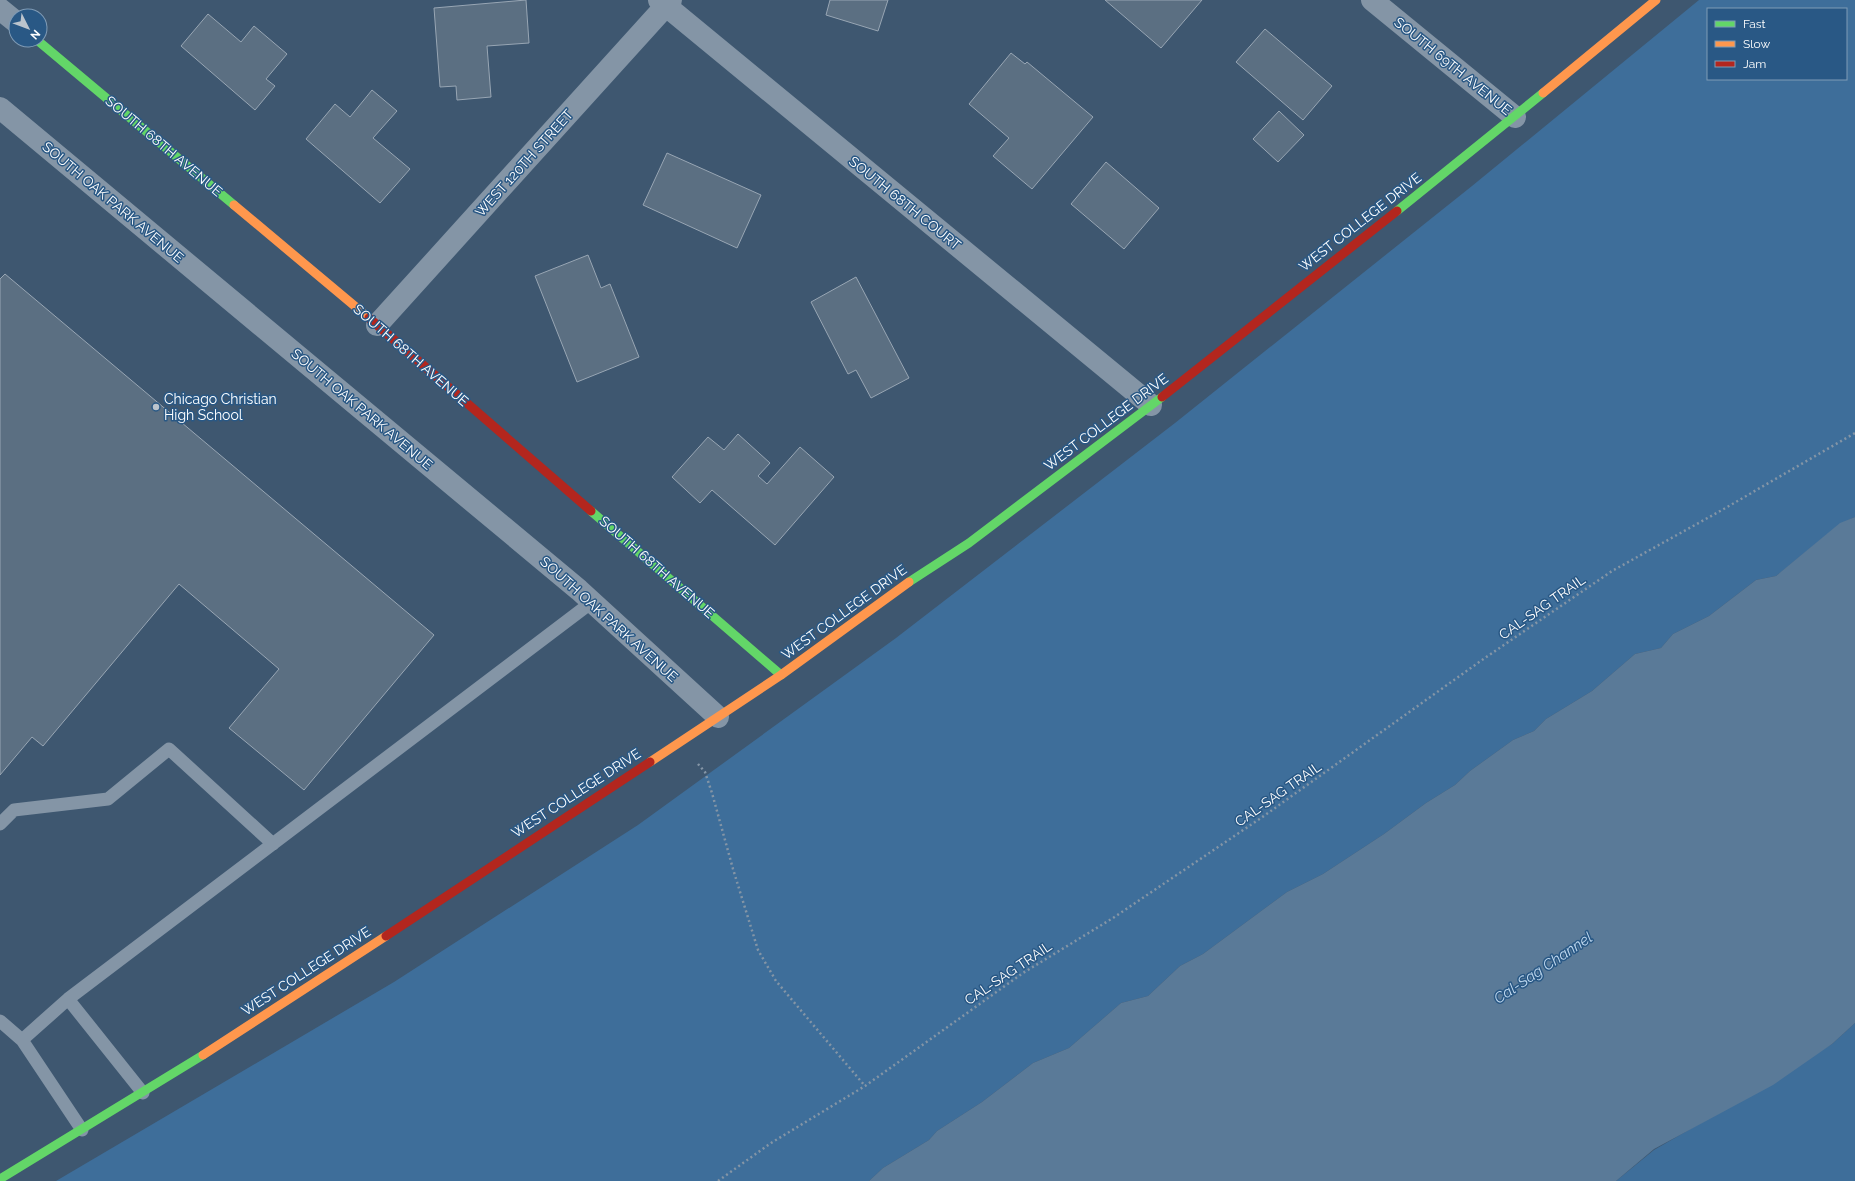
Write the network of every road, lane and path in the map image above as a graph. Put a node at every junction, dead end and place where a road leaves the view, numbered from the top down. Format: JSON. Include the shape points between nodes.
{"nodes":[{"id":1,"x":1372,"y":0,"type":"edge"},
{"id":2,"x":1656,"y":0,"type":"edge"},
{"id":3,"x":665,"y":2,"type":"edge"},
{"id":4,"x":0,"y":8,"type":"edge"},
{"id":5,"x":8,"y":15,"type":"edge"},
{"id":6,"x":47,"y":48,"type":"edge"},
{"id":7,"x":0,"y":108,"type":"edge"},
{"id":8,"x":1515,"y":117,"type":"junction"},
{"id":9,"x":377,"y":325,"type":"junction"},
{"id":10,"x":1152,"y":406,"type":"junction"},
{"id":11,"x":1855,"y":433,"type":"edge"},
{"id":12,"x":592,"y":602,"type":"junction"},
{"id":13,"x":781,"y":675,"type":"junction"},
{"id":14,"x":718,"y":717,"type":"junction"},
{"id":15,"x":682,"y":741,"type":"junction"},
{"id":16,"x":0,"y":824,"type":"edge"},
{"id":17,"x":273,"y":844,"type":"junction"},
{"id":18,"x":68,"y":999,"type":"junction"},
{"id":19,"x":0,"y":1021,"type":"edge"},
{"id":20,"x":22,"y":1040,"type":"junction"},
{"id":21,"x":865,"y":1086,"type":"junction"},
{"id":22,"x":143,"y":1093,"type":"junction"},
{"id":23,"x":82,"y":1130,"type":"junction"},
{"id":24,"x":0,"y":1179,"type":"edge"},
{"id":25,"x":718,"y":1181,"type":"edge"}],
"edges":[{"from":1,"to":8,"type":"street","name":"SOUTH 69TH AVENUE"},
{"from":2,"to":8,"type":"main road","name":"WEST COLLEGE DRIVE"},
{"from":3,"to":9,"type":"street","name":"WEST 120TH STREET"},
{"from":3,"to":10,"type":"street","name":"SOUTH 68TH COURT"},
{"from":4,"to":5,"type":"street"},
{"from":6,"to":9,"type":"main road","name":"SOUTH 68TH AVENUE"},
{"from":7,"to":12,"type":"street","name":"SOUTH OAK PARK AVENUE"},
{"from":8,"to":10,"type":"main road","name":"WEST COLLEGE DRIVE"},
{"from":9,"to":13,"type":"main road","name":"SOUTH 68TH AVENUE"},
{"from":10,"to":13,"type":"main road","name":"WEST COLLEGE DRIVE","via":[[969,543],[897,590]]},
{"from":11,"to":21,"type":"path","name":"CAL-SAG TRAIL","via":[[1612,571],[1482,660],[1261,818],[1113,918],[1023,973]]},
{"from":12,"to":14,"type":"street","name":"SOUTH OAK PARK AVENUE"},
{"from":12,"to":17,"type":"lane"},
{"from":13,"to":14,"type":"main road","name":"WEST COLLEGE DRIVE"},
{"from":14,"to":15,"type":"main road","name":"WEST COLLEGE DRIVE"},
{"from":15,"to":21,"type":"path","via":[[705,772],[758,950],[776,981]]},
{"from":15,"to":22,"type":"main road","name":"WEST COLLEGE DRIVE"},
{"from":16,"to":17,"type":"lane","via":[[14,810],[108,800],[169,749]]},
{"from":17,"to":18,"type":"lane"},
{"from":18,"to":20,"type":"lane"},
{"from":18,"to":22,"type":"lane"},
{"from":19,"to":20,"type":"lane"},
{"from":20,"to":23,"type":"lane"},
{"from":21,"to":25,"type":"path","name":"CAL-SAG TRAIL","via":[[771,1143]]},
{"from":22,"to":23,"type":"main road","name":"WEST COLLEGE DRIVE"},
{"from":23,"to":24,"type":"main road","name":"WEST COLLEGE DRIVE"}]}
